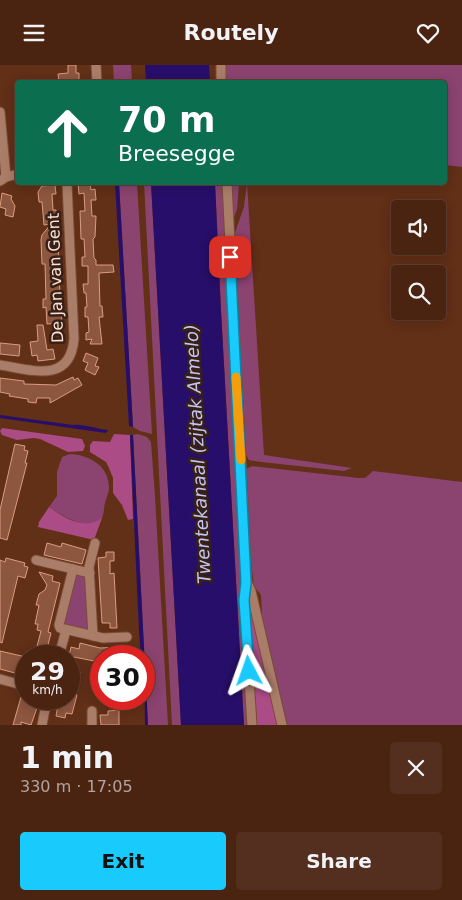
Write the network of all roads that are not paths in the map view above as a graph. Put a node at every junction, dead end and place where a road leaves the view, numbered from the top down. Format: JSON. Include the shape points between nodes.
{"nodes":[{"id":1,"x":96,"y":65,"type":"edge"},
{"id":2,"x":220,"y":65,"type":"edge"},
{"id":3,"x":97,"y":80,"type":"edge"},
{"id":4,"x":221,"y":80,"type":"edge"},
{"id":5,"x":0,"y":111,"type":"edge"},
{"id":6,"x":3,"y":179,"type":"edge"},
{"id":7,"x":67,"y":185,"type":"edge"},
{"id":8,"x":227,"y":185,"type":"edge"},
{"id":9,"x":0,"y":365,"type":"edge"},
{"id":10,"x":95,"y":543,"type":"dead end"},
{"id":11,"x":36,"y":560,"type":"dead end"},
{"id":12,"x":73,"y":569,"type":"junction"},
{"id":13,"x":90,"y":573,"type":"junction"},
{"id":14,"x":246,"y":583,"type":"junction"},
{"id":15,"x":66,"y":630,"type":"junction"},
{"id":16,"x":93,"y":636,"type":"junction"},
{"id":17,"x":126,"y":637,"type":"dead end"},
{"id":18,"x":62,"y":645,"type":"edge"},
{"id":19,"x":0,"y":679,"type":"edge"},
{"id":20,"x":15,"y":683,"type":"edge"},
{"id":21,"x":45,"y":710,"type":"edge"},
{"id":22,"x":92,"y":711,"type":"dead end"},
{"id":23,"x":42,"y":725,"type":"edge"},
{"id":24,"x":92,"y":725,"type":"edge"},
{"id":25,"x":252,"y":725,"type":"edge"},
{"id":26,"x":282,"y":725,"type":"edge"}],
"edges":[{"from":1,"to":3,"type":"street"},
{"from":2,"to":4,"type":"street"},
{"from":5,"to":6,"type":"street"},
{"from":7,"to":9,"type":"street","name":"De Jan van Gent","via":[[73,350],[68,362],[54,370]]},
{"from":8,"to":14,"type":"street"},
{"from":10,"to":13,"type":"street"},
{"from":11,"to":12,"type":"street"},
{"from":12,"to":13,"type":"street"},
{"from":12,"to":15,"type":"street","via":[[58,625]]},
{"from":13,"to":16,"type":"street"},
{"from":14,"to":25,"type":"street","via":[[244,600]]},
{"from":14,"to":26,"type":"street","via":[[251,591]]},
{"from":15,"to":16,"type":"street"},
{"from":15,"to":18,"type":"street"},
{"from":16,"to":17,"type":"street"},
{"from":19,"to":20,"type":"street"},
{"from":21,"to":23,"type":"street"},
{"from":22,"to":24,"type":"street"}]}
